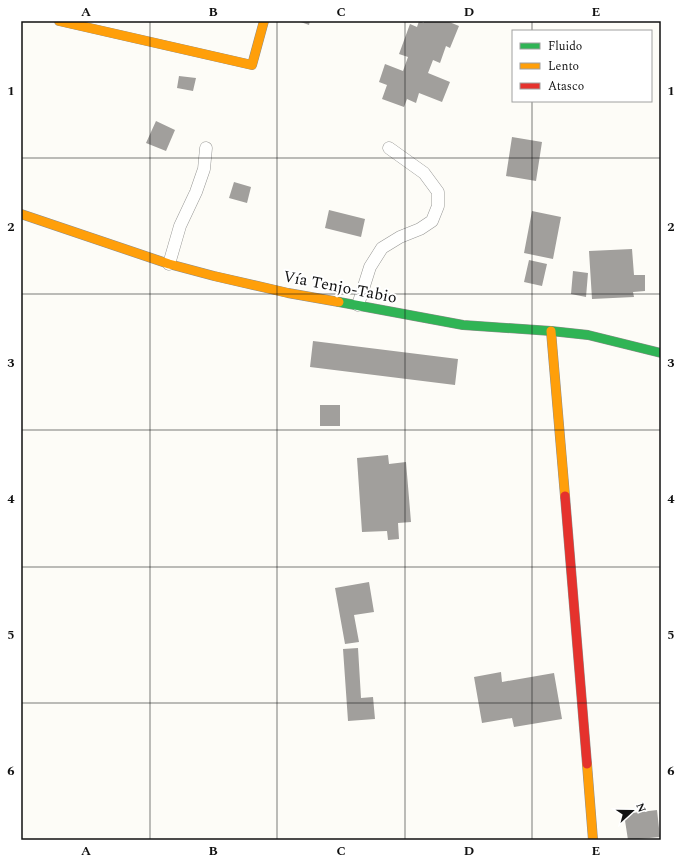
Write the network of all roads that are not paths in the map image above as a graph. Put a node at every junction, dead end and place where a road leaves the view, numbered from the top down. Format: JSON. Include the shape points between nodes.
{"nodes":[{"id":1,"x":59,"y":21,"type":"edge"},
{"id":2,"x":264,"y":21,"type":"edge"},
{"id":3,"x":206,"y":148,"type":"dead end"},
{"id":4,"x":389,"y":148,"type":"dead end"},
{"id":5,"x":21,"y":214,"type":"edge"},
{"id":6,"x":169,"y":264,"type":"junction"},
{"id":7,"x":358,"y":305,"type":"junction"},
{"id":8,"x":551,"y":331,"type":"junction"},
{"id":9,"x":661,"y":353,"type":"edge"},
{"id":10,"x":593,"y":840,"type":"edge"}],
"edges":[{"from":1,"to":2,"type":"street","via":[[252,65]]},
{"from":3,"to":6,"type":"lane","via":[[204,169],[180,226]]},
{"from":4,"to":7,"type":"lane","via":[[424,173],[438,192],[438,206],[432,222],[400,236],[382,248],[370,267]]},
{"from":5,"to":6,"type":"street","name":"Vía Tenjo-Tabio"},
{"from":6,"to":7,"type":"street","name":"Vía Tenjo-Tabio","via":[[288,293]]},
{"from":7,"to":8,"type":"street","name":"Vía Tenjo-Tabio","via":[[463,325]]},
{"from":8,"to":9,"type":"street","name":"Vía Tenjo-Tabio","via":[[588,335]]},
{"from":8,"to":10,"type":"street"}]}
